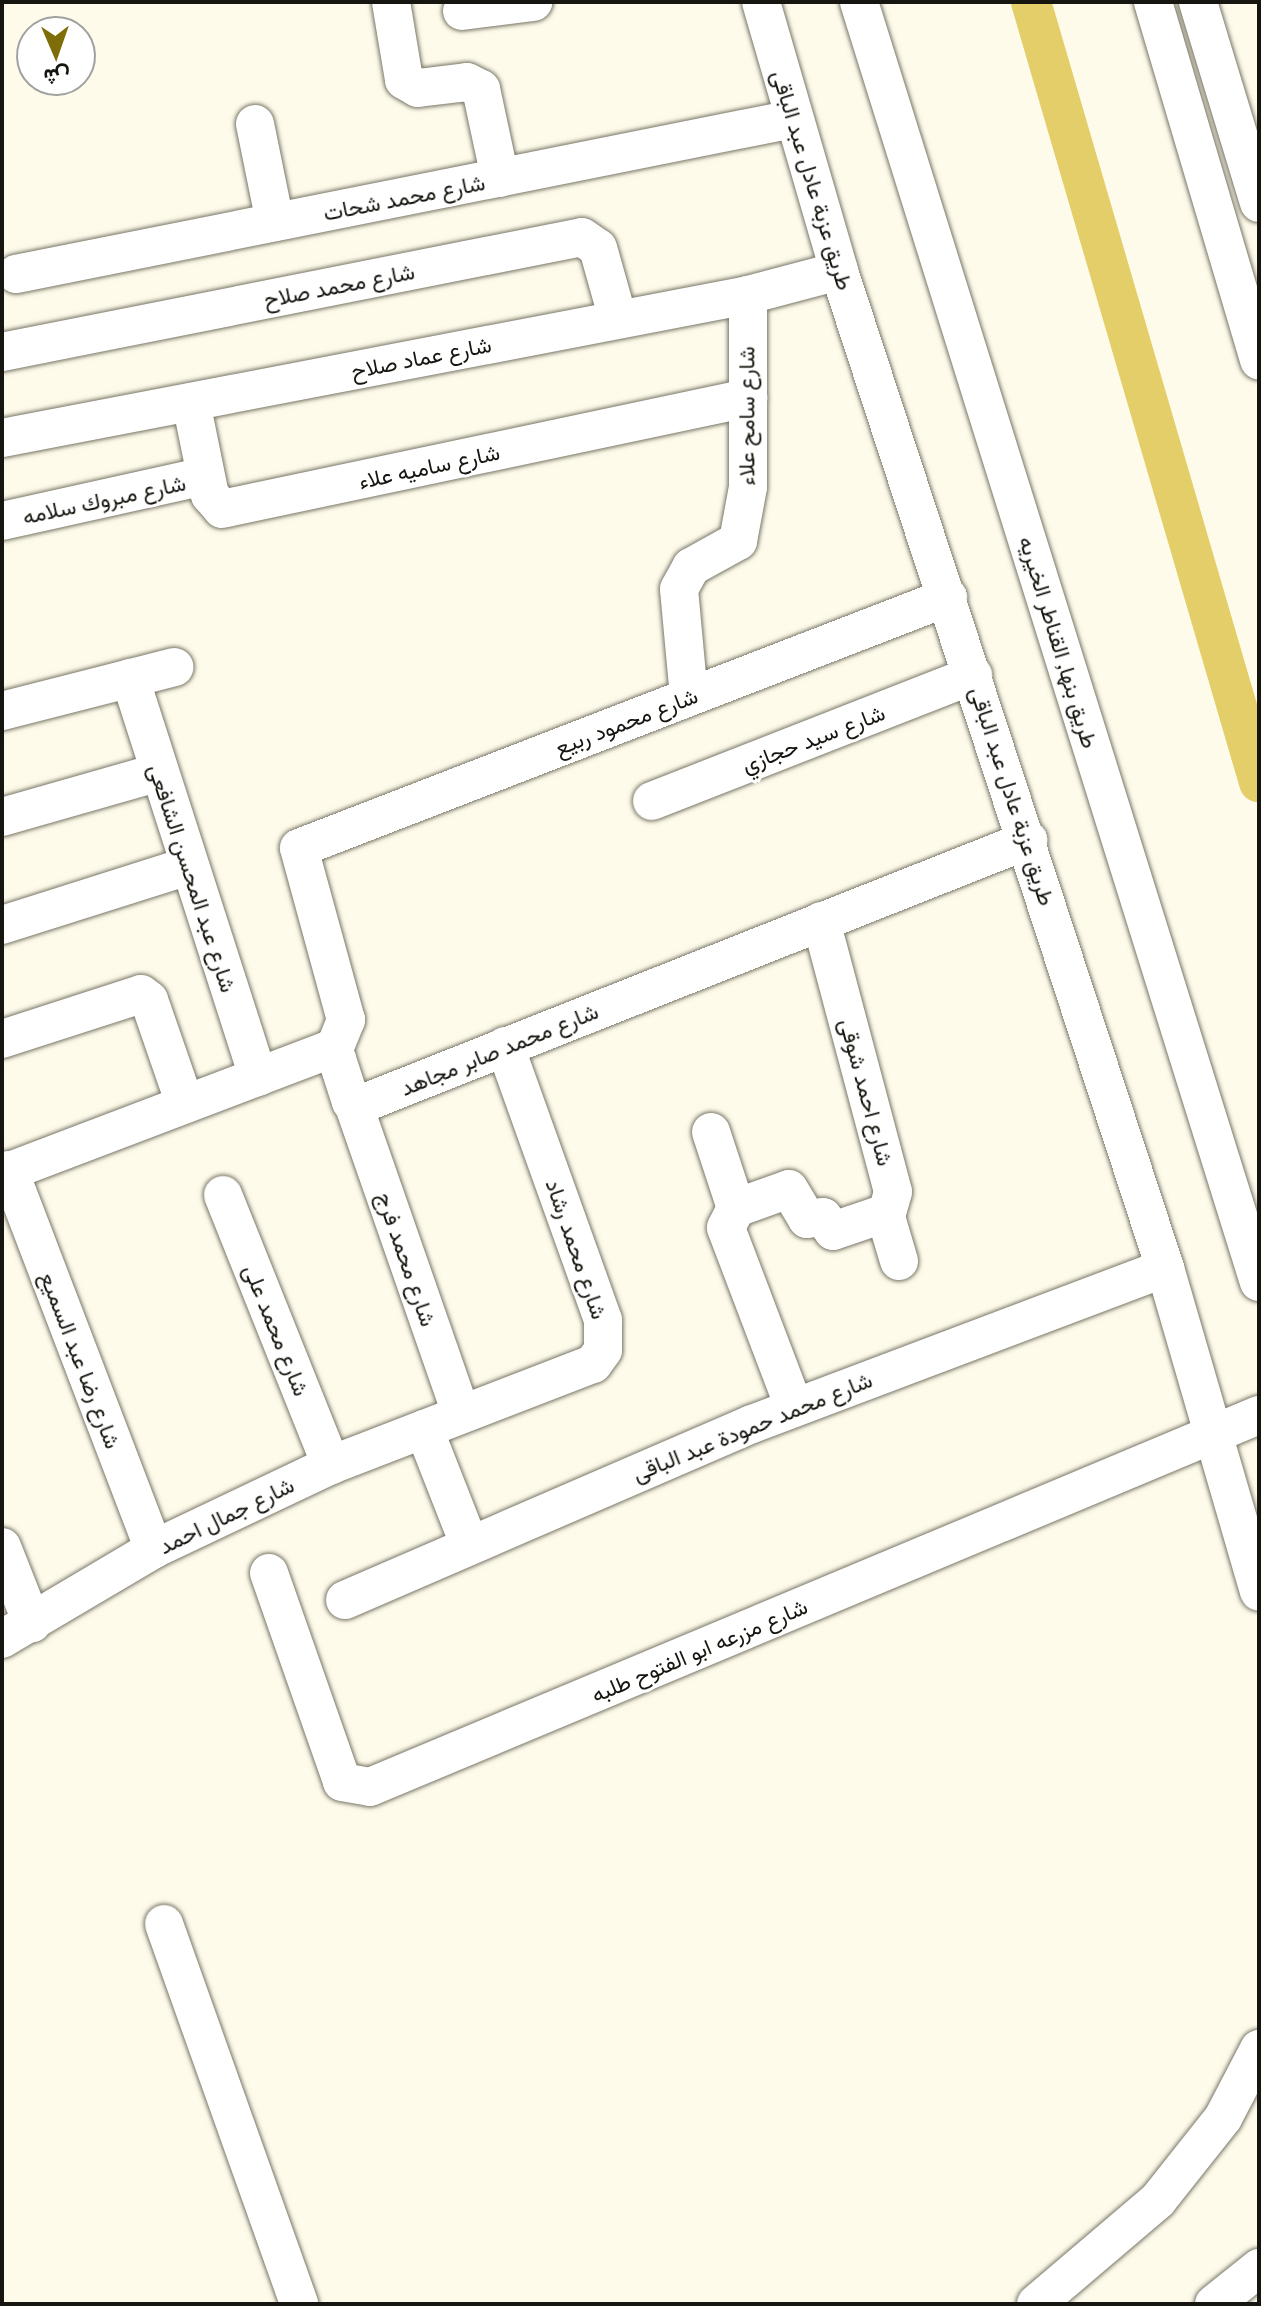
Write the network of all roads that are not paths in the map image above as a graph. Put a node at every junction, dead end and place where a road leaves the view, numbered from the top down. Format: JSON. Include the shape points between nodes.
{"nodes":[{"id":1,"x":391,"y":2,"type":"edge"},
{"id":2,"x":533,"y":2,"type":"edge"},
{"id":3,"x":761,"y":2,"type":"edge"},
{"id":4,"x":859,"y":2,"type":"edge"},
{"id":5,"x":1153,"y":2,"type":"edge"},
{"id":6,"x":1198,"y":2,"type":"edge"},
{"id":7,"x":462,"y":11,"type":"dead end"},
{"id":8,"x":793,"y":119,"type":"junction"},
{"id":9,"x":255,"y":124,"type":"dead end"},
{"id":10,"x":500,"y":178,"type":"junction"},
{"id":11,"x":1259,"y":203,"type":"edge"},
{"id":12,"x":275,"y":222,"type":"junction"},
{"id":13,"x":839,"y":271,"type":"junction"},
{"id":14,"x":16,"y":274,"type":"dead end"},
{"id":15,"x":748,"y":295,"type":"junction"},
{"id":16,"x":618,"y":319,"type":"junction"},
{"id":17,"x":2,"y":352,"type":"edge"},
{"id":18,"x":1259,"y":361,"type":"edge"},
{"id":19,"x":748,"y":398,"type":"junction"},
{"id":20,"x":191,"y":402,"type":"junction"},
{"id":21,"x":2,"y":438,"type":"edge"},
{"id":22,"x":205,"y":476,"type":"junction"},
{"id":23,"x":2,"y":521,"type":"edge"},
{"id":24,"x":948,"y":597,"type":"junction"},
{"id":25,"x":174,"y":667,"type":"dead end"},
{"id":26,"x":973,"y":675,"type":"junction"},
{"id":27,"x":130,"y":678,"type":"junction"},
{"id":28,"x":689,"y":697,"type":"junction"},
{"id":29,"x":2,"y":711,"type":"edge"},
{"id":30,"x":160,"y":772,"type":"junction"},
{"id":31,"x":652,"y":801,"type":"dead end"},
{"id":32,"x":2,"y":817,"type":"edge"},
{"id":33,"x":1028,"y":840,"type":"junction"},
{"id":34,"x":188,"y":866,"type":"junction"},
{"id":35,"x":821,"y":921,"type":"junction"},
{"id":36,"x":2,"y":925,"type":"edge"},
{"id":37,"x":2,"y":1039,"type":"edge"},
{"id":38,"x":505,"y":1046,"type":"junction"},
{"id":39,"x":333,"y":1052,"type":"junction"},
{"id":40,"x":258,"y":1077,"type":"junction"},
{"id":41,"x":185,"y":1104,"type":"junction"},
{"id":42,"x":354,"y":1106,"type":"junction"},
{"id":43,"x":711,"y":1132,"type":"dead end"},
{"id":44,"x":5,"y":1172,"type":"edge"},
{"id":45,"x":223,"y":1195,"type":"dead end"},
{"id":46,"x":736,"y":1208,"type":"junction"},
{"id":47,"x":886,"y":1213,"type":"junction"},
{"id":48,"x":899,"y":1261,"type":"dead end"},
{"id":49,"x":1165,"y":1268,"type":"junction"},
{"id":50,"x":1259,"y":1282,"type":"edge"},
{"id":51,"x":794,"y":1407,"type":"junction"},
{"id":52,"x":461,"y":1413,"type":"junction"},
{"id":53,"x":1259,"y":1415,"type":"edge"},
{"id":54,"x":424,"y":1429,"type":"junction"},
{"id":55,"x":1213,"y":1434,"type":"junction"},
{"id":56,"x":331,"y":1465,"type":"junction"},
{"id":57,"x":469,"y":1544,"type":"junction"},
{"id":58,"x":2,"y":1547,"type":"edge"},
{"id":59,"x":154,"y":1549,"type":"junction"},
{"id":60,"x":269,"y":1573,"type":"dead end"},
{"id":61,"x":1259,"y":1592,"type":"edge"},
{"id":62,"x":345,"y":1600,"type":"dead end"},
{"id":63,"x":17,"y":1631,"type":"edge"},
{"id":64,"x":164,"y":1924,"type":"dead end"},
{"id":65,"x":1259,"y":2049,"type":"edge"},
{"id":66,"x":1259,"y":2268,"type":"edge"},
{"id":67,"x":299,"y":2304,"type":"edge"},
{"id":68,"x":1036,"y":2304,"type":"edge"},
{"id":69,"x":1214,"y":2304,"type":"edge"}],
"edges":[{"from":1,"to":10,"type":"street","via":[[404,80],[418,88],[467,82],[481,89]]},
{"from":2,"to":7,"type":"street"},
{"from":3,"to":8,"type":"street","name":"طريق عزبة عادل عبد الباقى"},
{"from":4,"to":50,"type":"street","name":"طريق بنها, القناطر الخيريه"},
{"from":5,"to":18,"type":"street"},
{"from":6,"to":11,"type":"street"},
{"from":8,"to":10,"type":"street","name":"شارع محمد شحات"},
{"from":8,"to":13,"type":"street","name":"طريق عزبة عادل عبد الباقى"},
{"from":9,"to":12,"type":"street"},
{"from":10,"to":12,"type":"street","name":"شارع محمد شحات"},
{"from":12,"to":14,"type":"street","name":"شارع محمد شحات"},
{"from":13,"to":15,"type":"street","name":"شارع عماد صلاح"},
{"from":13,"to":24,"type":"street","name":"طريق عزبة عادل عبد الباقى"},
{"from":15,"to":16,"type":"street","name":"شارع عماد صلاح"},
{"from":15,"to":19,"type":"street","name":"شارع سامح علاء"},
{"from":16,"to":17,"type":"street","name":"شارع محمد صلاح","via":[[598,248],[582,237]]},
{"from":16,"to":20,"type":"street","name":"شارع عماد صلاح"},
{"from":19,"to":22,"type":"street","name":"شارع ساميه علاء","via":[[232,509],[214,504]]},
{"from":19,"to":28,"type":"street","name":"شارع سامح علاء","via":[[748,487],[738,541],[691,567],[679,589]]},
{"from":20,"to":21,"type":"street","name":"شارع عماد صلاح"},
{"from":20,"to":22,"type":"street","name":"شارع ساميه علاء"},
{"from":22,"to":23,"type":"street","name":"شارع مبروك سلامه"},
{"from":24,"to":26,"type":"street","name":"طريق عزبة عادل عبد الباقى"},
{"from":24,"to":28,"type":"street","name":"شارع محمود ربيع"},
{"from":25,"to":27,"type":"street"},
{"from":26,"to":31,"type":"street","name":"شارع سيد حجازي"},
{"from":26,"to":33,"type":"street","name":"طريق عزبة عادل عبد الباقى"},
{"from":27,"to":29,"type":"street"},
{"from":27,"to":30,"type":"street","name":"شارع عبد المحسن الشافعى"},
{"from":28,"to":39,"type":"street","name":"شارع محمود ربيع","via":[[305,845],[297,854],[346,1020]]},
{"from":30,"to":32,"type":"street"},
{"from":30,"to":34,"type":"street","name":"شارع عبد المحسن الشافعى"},
{"from":33,"to":35,"type":"street","name":"شارع محمد صابر مجاهد"},
{"from":33,"to":49,"type":"street","name":"طريق عزبة عادل عبد الباقى"},
{"from":34,"to":36,"type":"street"},
{"from":34,"to":40,"type":"street","name":"شارع عبد المحسن الشافعى"},
{"from":35,"to":38,"type":"street","name":"شارع محمد صابر مجاهد"},
{"from":35,"to":47,"type":"street","name":"شارع احمد شوقى","via":[[893,1192]]},
{"from":37,"to":41,"type":"street","via":[[141,994],[149,1000]]},
{"from":38,"to":42,"type":"street","name":"شارع محمد صابر مجاهد"},
{"from":38,"to":52,"type":"street","name":"شارع محمد رشاد","via":[[606,1335],[593,1364]]},
{"from":39,"to":40,"type":"street"},
{"from":39,"to":42,"type":"street"},
{"from":40,"to":41,"type":"street"},
{"from":41,"to":44,"type":"street"},
{"from":42,"to":52,"type":"street","name":"شارع محمد فرج"},
{"from":43,"to":46,"type":"street"},
{"from":44,"to":59,"type":"street","name":"شارع رضا عبد السميع"},
{"from":45,"to":56,"type":"street","name":"شارع محمد على"},
{"from":46,"to":47,"type":"street","via":[[789,1189],[807,1219],[823,1217],[833,1231]]},
{"from":46,"to":51,"type":"street","via":[[726,1228]]},
{"from":47,"to":48,"type":"street","name":"شارع احمد شوقى"},
{"from":49,"to":51,"type":"street","name":"شارع محمد حمودة عبد الباقى"},
{"from":49,"to":55,"type":"street","name":"طريق عزبة عادل عبد الباقى"},
{"from":51,"to":57,"type":"street","name":"شارع محمد حمودة عبد الباقى"},
{"from":52,"to":54,"type":"street","name":"شارع جمال احمد"},
{"from":53,"to":55,"type":"street","name":"شارع مزرعه ابو الفتوح طلبه"},
{"from":54,"to":56,"type":"street","name":"شارع جمال احمد"},
{"from":54,"to":57,"type":"street"},
{"from":55,"to":60,"type":"street","name":"شارع مزرعه ابو الفتوح طلبه","via":[[370,1787],[342,1782]]},
{"from":55,"to":61,"type":"street","name":"طريق عزبة عادل عبد الباقى"},
{"from":56,"to":59,"type":"street","name":"شارع جمال احمد"},
{"from":57,"to":62,"type":"street","name":"شارع محمد حمودة عبد الباقى"},
{"from":58,"to":63,"type":"street"},
{"from":59,"to":63,"type":"street","name":"شارع جمال احمد"},
{"from":64,"to":67,"type":"street"},
{"from":65,"to":68,"type":"street","via":[[1223,2118],[1158,2200]]},
{"from":66,"to":69,"type":"street"}]}
